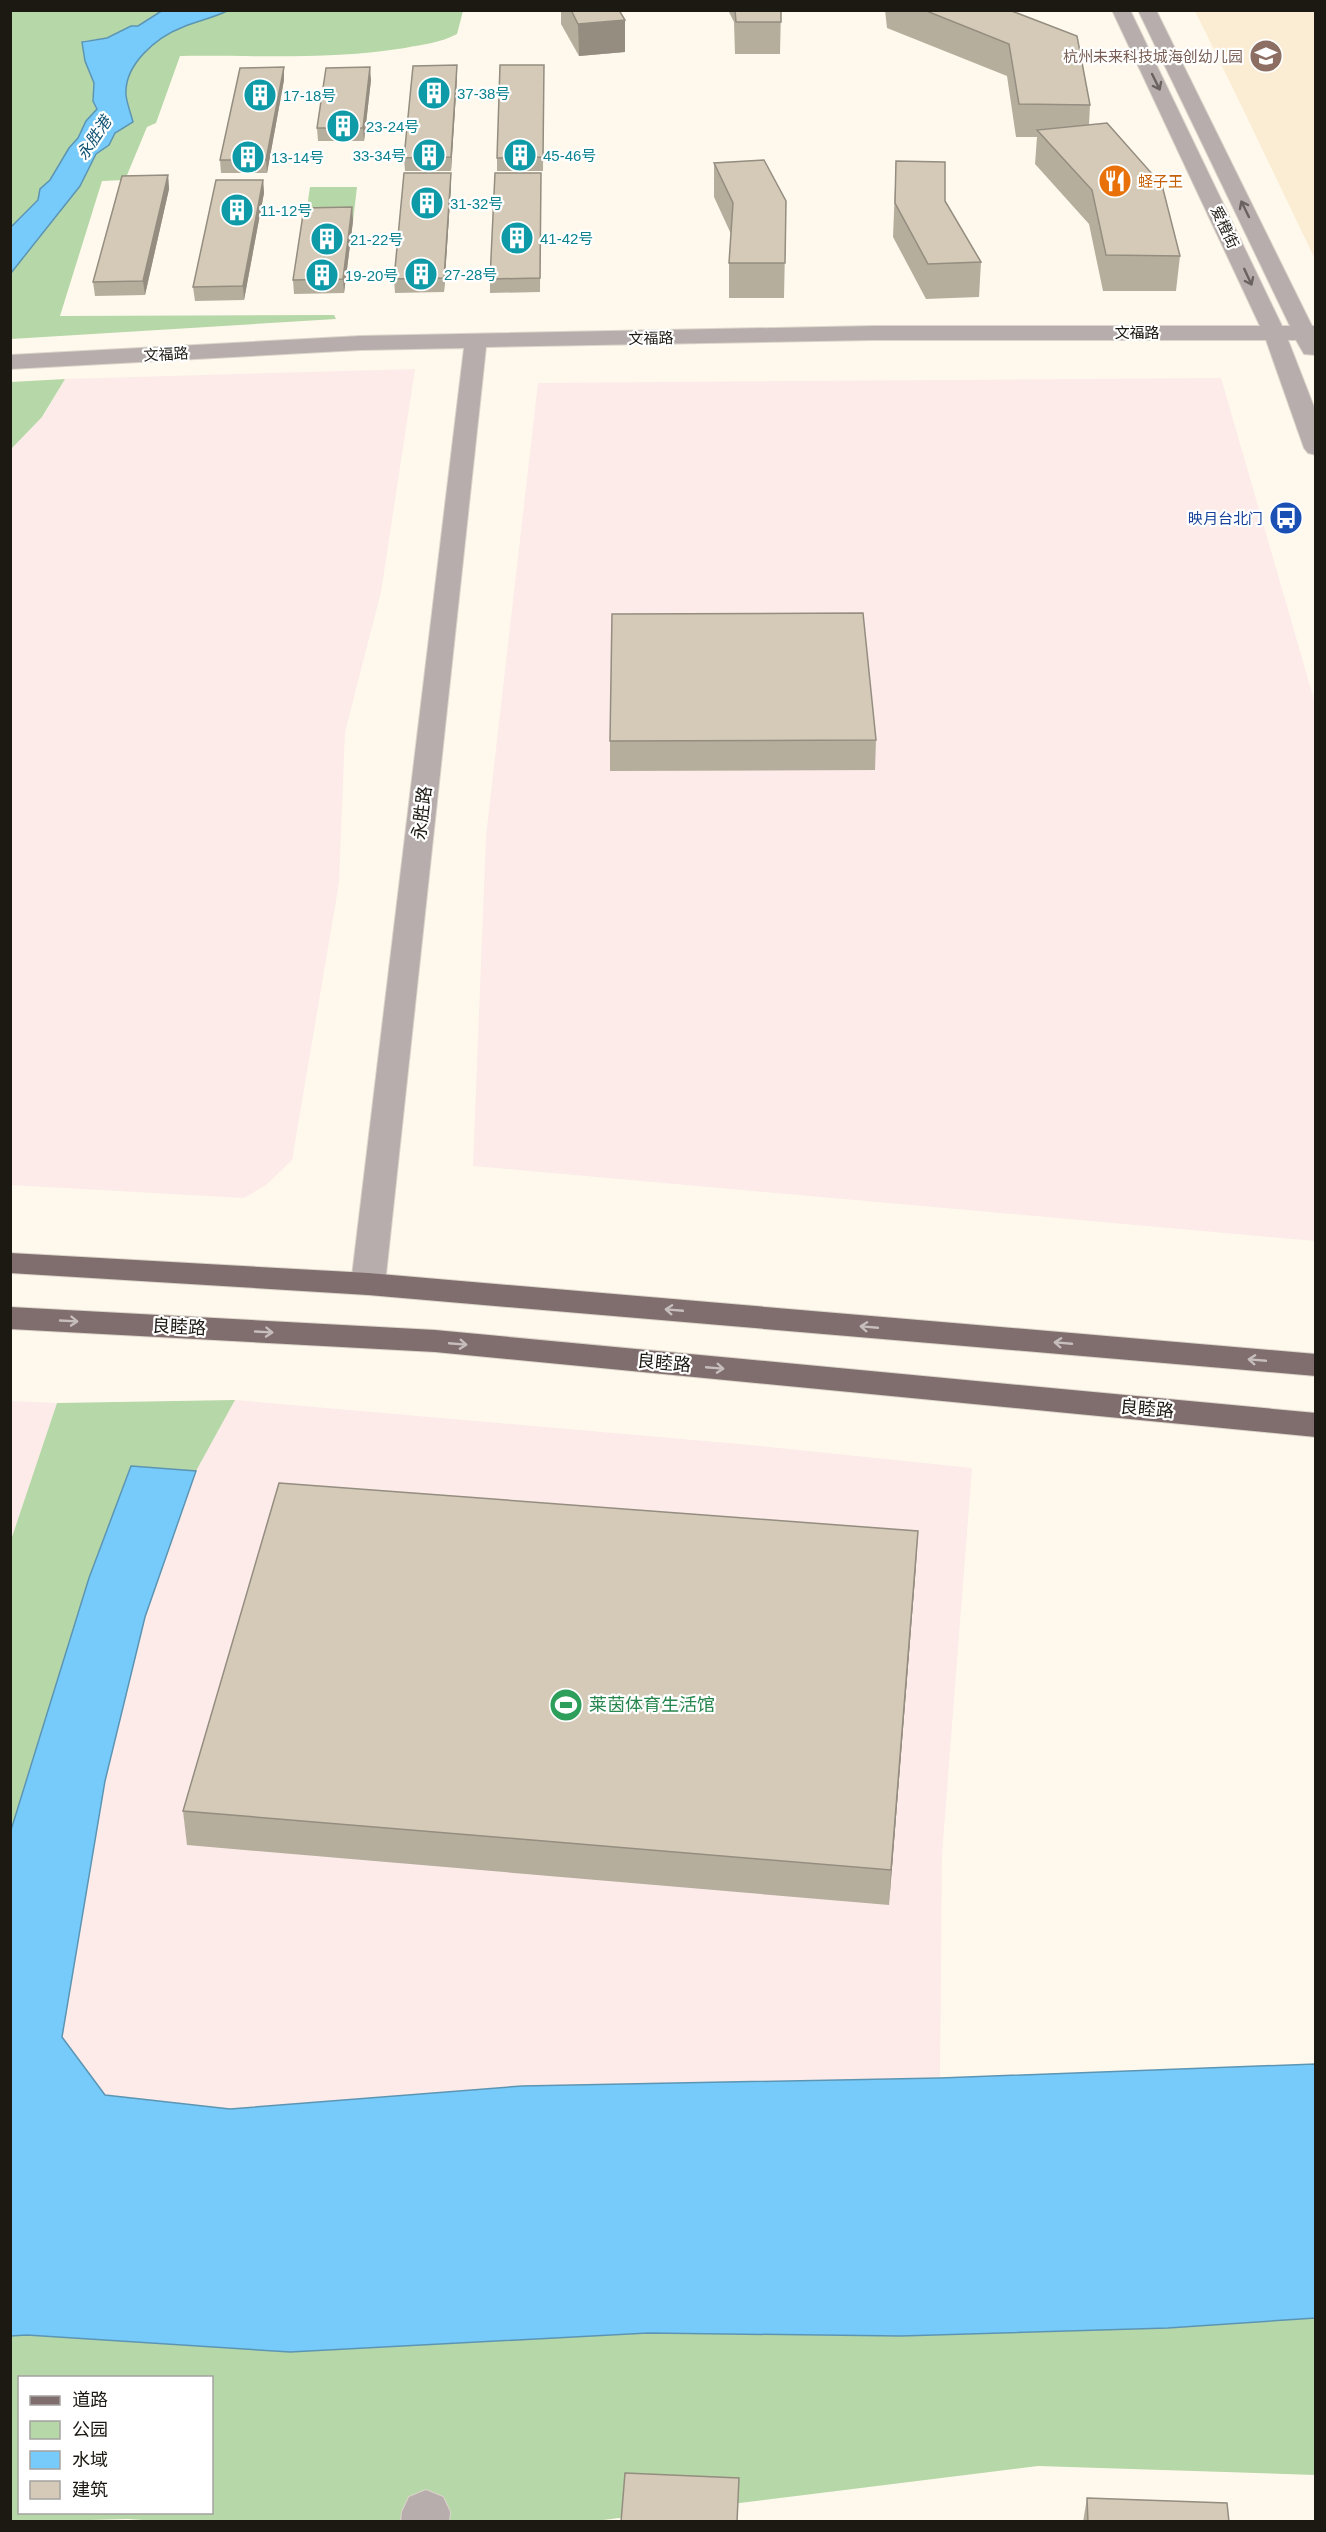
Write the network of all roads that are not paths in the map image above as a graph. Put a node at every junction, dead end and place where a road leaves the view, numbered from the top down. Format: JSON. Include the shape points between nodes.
{"nodes":[{"id":1,"x":1121,"y":10,"type":"edge"},
{"id":2,"x":1147,"y":10,"type":"edge"},
{"id":3,"x":1274,"y":332,"type":"junction"},
{"id":4,"x":1310,"y":333,"type":"edge"},
{"id":5,"x":476,"y":342,"type":"junction"},
{"id":6,"x":1316,"y":356,"type":"edge"},
{"id":7,"x":20,"y":362,"type":"edge"},
{"id":8,"x":1316,"y":448,"type":"edge"},
{"id":9,"x":10,"y":1263,"type":"edge"},
{"id":10,"x":368,"y":1284,"type":"junction"},
{"id":11,"x":10,"y":1318,"type":"edge"},
{"id":12,"x":1316,"y":1365,"type":"edge"},
{"id":13,"x":1316,"y":1425,"type":"edge"}],
"edges":[{"from":1,"to":3,"type":"street","name":"爱橙街","one_way":true},
{"from":4,"to":2,"type":"street","name":"爱橙街","one_way":true},
{"from":3,"to":4,"type":"street","name":"文福路"},
{"from":3,"to":5,"type":"street","name":"文福路","via":[[885,333]]},
{"from":3,"to":8,"type":"street","name":"爱橙街"},
{"from":4,"to":6,"type":"street","name":"爱橙街"},
{"from":5,"to":7,"type":"street","name":"文福路","via":[[360,344]]},
{"from":5,"to":10,"type":"street","name":"永胜路"},
{"from":9,"to":10,"type":"main road"},
{"from":12,"to":10,"type":"main road","one_way":true},
{"from":11,"to":13,"type":"main road","name":"良睦路","one_way":true,"via":[[435,1341]]}]}
